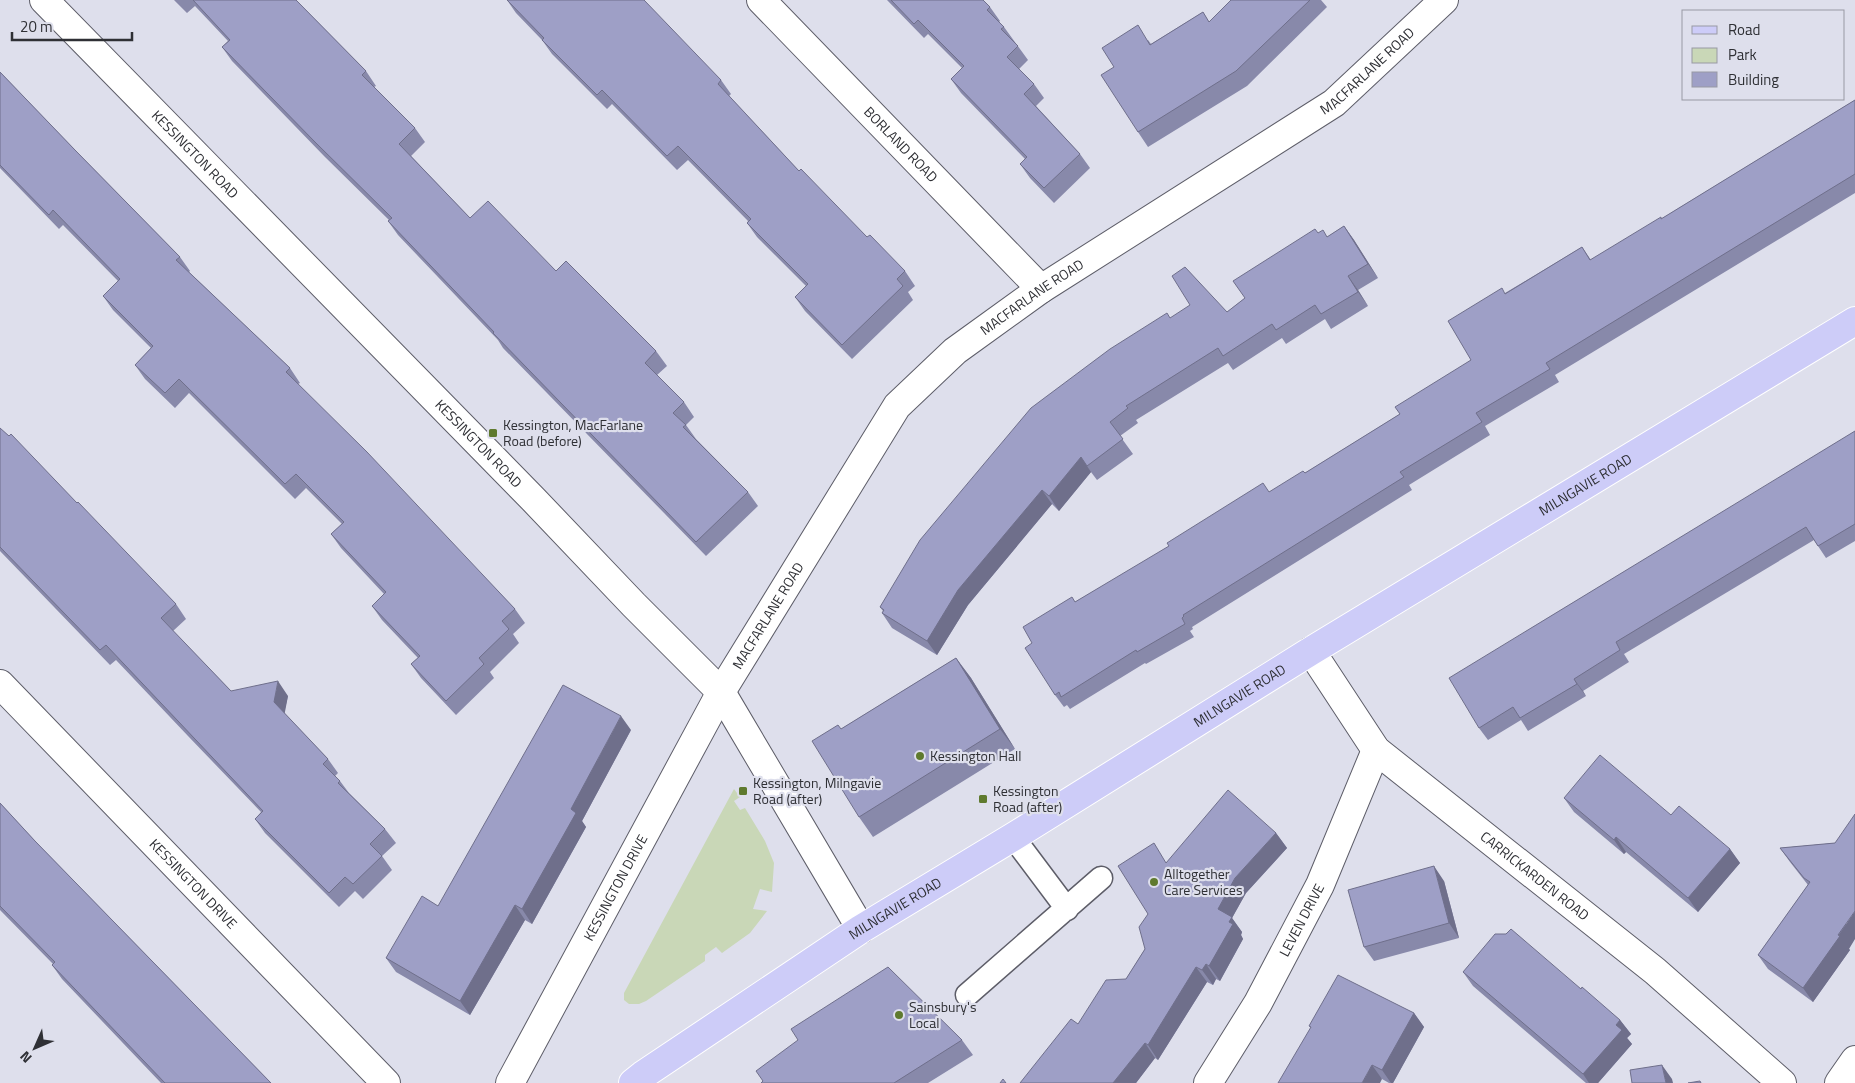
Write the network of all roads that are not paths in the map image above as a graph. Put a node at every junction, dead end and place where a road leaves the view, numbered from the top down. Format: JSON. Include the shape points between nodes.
{"nodes":[{"id":1,"x":44,"y":0,"type":"edge"},
{"id":2,"x":762,"y":0,"type":"edge"},
{"id":3,"x":1441,"y":1,"type":"edge"},
{"id":4,"x":1041,"y":289,"type":"junction"},
{"id":5,"x":1855,"y":321,"type":"edge"},
{"id":6,"x":1311,"y":651,"type":"junction"},
{"id":7,"x":0,"y":684,"type":"edge"},
{"id":8,"x":721,"y":692,"type":"junction"},
{"id":9,"x":1376,"y":750,"type":"junction"},
{"id":10,"x":1014,"y":837,"type":"junction"},
{"id":11,"x":1101,"y":878,"type":"dead end"},
{"id":12,"x":1067,"y":908,"type":"junction"},
{"id":13,"x":861,"y":929,"type":"junction"},
{"id":14,"x":967,"y":995,"type":"dead end"},
{"id":15,"x":1855,"y":1060,"type":"edge"},
{"id":16,"x":386,"y":1083,"type":"edge"},
{"id":17,"x":510,"y":1083,"type":"edge"},
{"id":18,"x":634,"y":1083,"type":"edge"},
{"id":19,"x":1208,"y":1083,"type":"edge"},
{"id":20,"x":1782,"y":1083,"type":"edge"},
{"id":21,"x":1839,"y":1083,"type":"edge"}],
"edges":[{"from":1,"to":8,"type":"street","name":"KESSINGTON ROAD"},
{"from":2,"to":4,"type":"street","name":"BORLAND ROAD"},
{"from":3,"to":4,"type":"street","name":"MACFARLANE ROAD","via":[[1334,103]]},
{"from":4,"to":8,"type":"street","name":"MACFARLANE ROAD","via":[[955,351],[897,406]]},
{"from":5,"to":6,"type":"main road","name":"MILNGAVIE ROAD"},
{"from":6,"to":9,"type":"street","name":"CARRICKARDEN ROAD"},
{"from":6,"to":10,"type":"main road","name":"MILNGAVIE ROAD"},
{"from":7,"to":16,"type":"street","name":"KESSINGTON DRIVE"},
{"from":8,"to":13,"type":"street","name":"KESSINGTON ROAD"},
{"from":8,"to":17,"type":"street","name":"KESSINGTON DRIVE"},
{"from":9,"to":19,"type":"street","name":"LEVEN DRIVE","via":[[1320,885],[1258,1003]]},
{"from":9,"to":20,"type":"street","name":"CARRICKARDEN ROAD","via":[[1655,970]]},
{"from":10,"to":12,"type":"lane"},
{"from":10,"to":13,"type":"main road","name":"MILNGAVIE ROAD"},
{"from":11,"to":12,"type":"lane"},
{"from":12,"to":14,"type":"lane"},
{"from":13,"to":18,"type":"main road","name":"MILNGAVIE ROAD"},
{"from":15,"to":21,"type":"street"}]}
